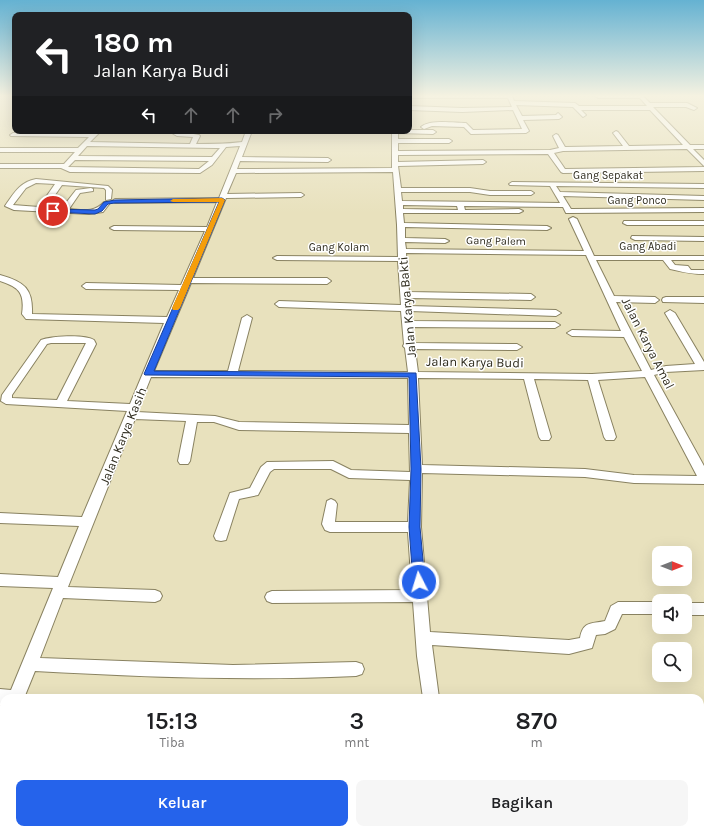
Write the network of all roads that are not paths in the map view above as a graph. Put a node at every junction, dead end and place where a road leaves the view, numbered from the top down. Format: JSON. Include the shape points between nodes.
{"nodes":[{"id":1,"x":12,"y":135,"type":"edge"},
{"id":2,"x":90,"y":135,"type":"edge"},
{"id":3,"x":93,"y":135,"type":"joint"},
{"id":4,"x":186,"y":135,"type":"edge"},
{"id":5,"x":247,"y":135,"type":"edge"},
{"id":6,"x":425,"y":135,"type":"edge"},
{"id":7,"x":617,"y":135,"type":"edge"},
{"id":8,"x":676,"y":135,"type":"edge"},
{"id":9,"x":556,"y":136,"type":"dead end"},
{"id":10,"x":395,"y":140,"type":"edge"},
{"id":11,"x":440,"y":141,"type":"junction"},
{"id":12,"x":449,"y":141,"type":"dead end"},
{"id":13,"x":3,"y":142,"type":"edge"},
{"id":14,"x":85,"y":144,"type":"junction"},
{"id":15,"x":192,"y":145,"type":"junction"},
{"id":16,"x":243,"y":145,"type":"junction"},
{"id":17,"x":224,"y":146,"type":"junction"},
{"id":18,"x":687,"y":147,"type":"junction"},
{"id":19,"x":704,"y":147,"type":"edge"},
{"id":20,"x":627,"y":148,"type":"junction"},
{"id":21,"x":563,"y":149,"type":"junction"},
{"id":22,"x":0,"y":151,"type":"edge"},
{"id":23,"x":79,"y":151,"type":"junction"},
{"id":24,"x":550,"y":152,"type":"junction"},
{"id":25,"x":442,"y":153,"type":"junction"},
{"id":26,"x":72,"y":158,"type":"junction"},
{"id":27,"x":212,"y":159,"type":"junction"},
{"id":28,"x":239,"y":159,"type":"junction"},
{"id":29,"x":328,"y":160,"type":"dead end"},
{"id":30,"x":483,"y":162,"type":"dead end"},
{"id":31,"x":703,"y":162,"type":"edge"},
{"id":32,"x":0,"y":166,"type":"edge"},
{"id":33,"x":64,"y":166,"type":"junction"},
{"id":34,"x":396,"y":167,"type":"junction"},
{"id":35,"x":704,"y":169,"type":"edge"},
{"id":36,"x":562,"y":170,"type":"junction"},
{"id":37,"x":234,"y":171,"type":"junction"},
{"id":38,"x":60,"y":184,"type":"junction"},
{"id":39,"x":512,"y":184,"type":"dead end"},
{"id":40,"x":552,"y":185,"type":"junction"},
{"id":41,"x":704,"y":186,"type":"edge"},
{"id":42,"x":109,"y":190,"type":"junction"},
{"id":43,"x":398,"y":190,"type":"junction"},
{"id":44,"x":532,"y":193,"type":"dead end"},
{"id":45,"x":559,"y":194,"type":"junction"},
{"id":46,"x":300,"y":195,"type":"dead end"},
{"id":47,"x":223,"y":198,"type":"junction"},
{"id":48,"x":704,"y":198,"type":"edge"},
{"id":49,"x":110,"y":201,"type":"junction"},
{"id":50,"x":460,"y":204,"type":"junction"},
{"id":51,"x":565,"y":205,"type":"junction"},
{"id":52,"x":400,"y":207,"type":"junction"},
{"id":53,"x":41,"y":210,"type":"junction"},
{"id":54,"x":704,"y":210,"type":"edge"},
{"id":55,"x":64,"y":211,"type":"junction"},
{"id":56,"x":520,"y":211,"type":"dead end"},
{"id":57,"x":462,"y":212,"type":"junction"},
{"id":58,"x":571,"y":215,"type":"junction"},
{"id":59,"x":628,"y":223,"type":"dead end"},
{"id":60,"x":704,"y":223,"type":"edge"},
{"id":61,"x":401,"y":225,"type":"junction"},
{"id":62,"x":114,"y":228,"type":"dead end"},
{"id":63,"x":547,"y":228,"type":"dead end"},
{"id":64,"x":210,"y":229,"type":"junction"},
{"id":65,"x":635,"y":238,"type":"dead end"},
{"id":66,"x":704,"y":239,"type":"edge"},
{"id":67,"x":445,"y":241,"type":"dead end"},
{"id":68,"x":402,"y":254,"type":"junction"},
{"id":69,"x":590,"y":256,"type":"junction"},
{"id":70,"x":664,"y":257,"type":"junction"},
{"id":71,"x":277,"y":258,"type":"dead end"},
{"id":72,"x":704,"y":258,"type":"edge"},
{"id":73,"x":365,"y":265,"type":"dead end"},
{"id":74,"x":704,"y":272,"type":"edge"},
{"id":75,"x":0,"y":278,"type":"edge"},
{"id":76,"x":327,"y":281,"type":"dead end"},
{"id":77,"x":186,"y":284,"type":"junction"},
{"id":78,"x":86,"y":286,"type":"dead end"},
{"id":79,"x":405,"y":295,"type":"junction"},
{"id":80,"x":531,"y":297,"type":"dead end"},
{"id":81,"x":610,"y":299,"type":"junction"},
{"id":82,"x":655,"y":300,"type":"dead end"},
{"id":83,"x":666,"y":300,"type":"dead end"},
{"id":84,"x":704,"y":300,"type":"edge"},
{"id":85,"x":279,"y":304,"type":"dead end"},
{"id":86,"x":405,"y":308,"type":"junction"},
{"id":87,"x":556,"y":313,"type":"dead end"},
{"id":88,"x":670,"y":313,"type":"dead end"},
{"id":89,"x":247,"y":318,"type":"dead end"},
{"id":90,"x":170,"y":320,"type":"junction"},
{"id":91,"x":406,"y":324,"type":"junction"},
{"id":92,"x":555,"y":325,"type":"dead end"},
{"id":93,"x":572,"y":333,"type":"dead end"},
{"id":94,"x":627,"y":334,"type":"junction"},
{"id":95,"x":408,"y":346,"type":"junction"},
{"id":96,"x":517,"y":347,"type":"dead end"},
{"id":97,"x":703,"y":367,"type":"edge"},
{"id":98,"x":148,"y":374,"type":"junction"},
{"id":99,"x":232,"y":374,"type":"junction"},
{"id":100,"x":648,"y":374,"type":"junction"},
{"id":101,"x":413,"y":375,"type":"junction"},
{"id":102,"x":528,"y":376,"type":"junction"},
{"id":103,"x":592,"y":377,"type":"junction"},
{"id":104,"x":60,"y":404,"type":"junction"},
{"id":105,"x":133,"y":411,"type":"junction"},
{"id":106,"x":192,"y":418,"type":"junction"},
{"id":107,"x":414,"y":429,"type":"junction"},
{"id":108,"x":545,"y":437,"type":"dead end"},
{"id":109,"x":610,"y":437,"type":"dead end"},
{"id":110,"x":184,"y":462,"type":"dead end"},
{"id":111,"x":416,"y":472,"type":"junction"},
{"id":112,"x":704,"y":477,"type":"edge"},
{"id":113,"x":704,"y":480,"type":"edge"},
{"id":114,"x":331,"y":504,"type":"dead end"},
{"id":115,"x":0,"y":518,"type":"edge"},
{"id":116,"x":88,"y":522,"type":"junction"},
{"id":117,"x":414,"y":527,"type":"junction"},
{"id":118,"x":221,"y":536,"type":"dead end"},
{"id":119,"x":0,"y":580,"type":"edge"},
{"id":120,"x":60,"y":588,"type":"junction"},
{"id":121,"x":155,"y":596,"type":"dead end"},
{"id":122,"x":421,"y":596,"type":"junction"},
{"id":123,"x":272,"y":597,"type":"dead end"},
{"id":124,"x":652,"y":608,"type":"edge"},
{"id":125,"x":692,"y":608,"type":"edge"},
{"id":126,"x":704,"y":609,"type":"edge"},
{"id":127,"x":424,"y":638,"type":"junction"},
{"id":128,"x":30,"y":664,"type":"junction"},
{"id":129,"x":356,"y":669,"type":"dead end"},
{"id":130,"x":17,"y":694,"type":"edge"},
{"id":131,"x":430,"y":694,"type":"edge"}],
"edges":[{"from":1,"to":13,"type":"street"},
{"from":2,"to":3,"type":"street"},
{"from":3,"to":14,"type":"street"},
{"from":4,"to":15,"type":"street","via":[[197,136]]},
{"from":5,"to":16,"type":"street","name":"Jalan Karya Kasih"},
{"from":6,"to":10,"type":"street"},
{"from":7,"to":20,"type":"street"},
{"from":8,"to":18,"type":"street"},
{"from":9,"to":21,"type":"street"},
{"from":10,"to":11,"type":"street"},
{"from":10,"to":25,"type":"street"},
{"from":10,"to":34,"type":"street","name":"Jalan Karya Bakti"},
{"from":11,"to":12,"type":"street"},
{"from":11,"to":25,"type":"street"},
{"from":14,"to":15,"type":"street"},
{"from":14,"to":23,"type":"street"},
{"from":15,"to":17,"type":"street"},
{"from":16,"to":17,"type":"street"},
{"from":16,"to":28,"type":"street","name":"Jalan Karya Kasih"},
{"from":17,"to":27,"type":"street"},
{"from":18,"to":19,"type":"street"},
{"from":18,"to":20,"type":"street"},
{"from":18,"to":31,"type":"street"},
{"from":20,"to":21,"type":"street"},
{"from":21,"to":24,"type":"street"},
{"from":22,"to":23,"type":"street"},
{"from":23,"to":26,"type":"street"},
{"from":24,"to":25,"type":"street"},
{"from":24,"to":36,"type":"street"},
{"from":26,"to":27,"type":"street"},
{"from":26,"to":33,"type":"street"},
{"from":27,"to":33,"type":"street","via":[[206,168],[198,171],[70,170],[64,169]]},
{"from":28,"to":29,"type":"street"},
{"from":28,"to":37,"type":"street","name":"Jalan Karya Kasih"},
{"from":30,"to":34,"type":"street"},
{"from":31,"to":36,"type":"street"},
{"from":32,"to":33,"type":"street"},
{"from":34,"to":37,"type":"street"},
{"from":34,"to":43,"type":"street","name":"Jalan Karya Bakti"},
{"from":35,"to":36,"type":"street"},
{"from":37,"to":47,"type":"street","name":"Jalan Karya Kasih"},
{"from":38,"to":42,"type":"street","via":[[99,185]]},
{"from":38,"to":53,"type":"street"},
{"from":38,"to":53,"type":"street","via":[[42,181],[26,183],[9,206]]},
{"from":39,"to":40,"type":"street","name":"Gang Sepakat"},
{"from":40,"to":41,"type":"street","name":"Gang Sepakat"},
{"from":40,"to":45,"type":"street","name":"Jalan Karya Amal"},
{"from":42,"to":49,"type":"street"},
{"from":42,"to":55,"type":"street","via":[[79,191]]},
{"from":43,"to":44,"type":"street"},
{"from":43,"to":52,"type":"street","name":"Jalan Karya Bakti"},
{"from":45,"to":48,"type":"street"},
{"from":45,"to":51,"type":"street","name":"Jalan Karya Amal"},
{"from":46,"to":47,"type":"street"},
{"from":47,"to":49,"type":"street"},
{"from":47,"to":64,"type":"street","name":"Jalan Karya Kasih"},
{"from":49,"to":55,"type":"street","via":[[95,212]]},
{"from":50,"to":51,"type":"street"},
{"from":50,"to":52,"type":"street"},
{"from":50,"to":57,"type":"street"},
{"from":51,"to":58,"type":"street","name":"Jalan Karya Amal"},
{"from":52,"to":57,"type":"street"},
{"from":52,"to":61,"type":"street","name":"Jalan Karya Bakti"},
{"from":53,"to":55,"type":"street"},
{"from":54,"to":58,"type":"street","name":"Gang Ponco"},
{"from":56,"to":57,"type":"street"},
{"from":58,"to":69,"type":"street","name":"Jalan Karya Amal"},
{"from":59,"to":60,"type":"street"},
{"from":61,"to":63,"type":"street"},
{"from":61,"to":68,"type":"street","name":"Jalan Karya Bakti"},
{"from":62,"to":64,"type":"street"},
{"from":64,"to":77,"type":"street","name":"Jalan Karya Kasih"},
{"from":65,"to":66,"type":"street"},
{"from":67,"to":68,"type":"street"},
{"from":68,"to":69,"type":"street","name":"Gang Palem"},
{"from":68,"to":71,"type":"street","name":"Gang Kolam"},
{"from":68,"to":73,"type":"street"},
{"from":68,"to":79,"type":"street","name":"Jalan Karya Bakti"},
{"from":69,"to":70,"type":"street","name":"Gang Abadi"},
{"from":69,"to":81,"type":"street","name":"Jalan Karya Amal"},
{"from":70,"to":72,"type":"street","name":"Gang Abadi"},
{"from":70,"to":74,"type":"street","via":[[675,268]]},
{"from":75,"to":90,"type":"street","via":[[23,288],[29,304],[27,314],[30,317]]},
{"from":76,"to":77,"type":"street","via":[[264,279]]},
{"from":77,"to":78,"type":"street"},
{"from":77,"to":90,"type":"street","name":"Jalan Karya Kasih"},
{"from":79,"to":80,"type":"street"},
{"from":79,"to":86,"type":"street","name":"Jalan Karya Bakti"},
{"from":81,"to":82,"type":"street"},
{"from":81,"to":94,"type":"street","name":"Jalan Karya Amal"},
{"from":83,"to":84,"type":"street"},
{"from":85,"to":86,"type":"street"},
{"from":86,"to":87,"type":"street"},
{"from":86,"to":91,"type":"street","name":"Jalan Karya Bakti"},
{"from":88,"to":97,"type":"street"},
{"from":89,"to":99,"type":"street"},
{"from":90,"to":98,"type":"street","name":"Jalan Karya Kasih"},
{"from":91,"to":92,"type":"street"},
{"from":91,"to":95,"type":"street","name":"Jalan Karya Bakti"},
{"from":93,"to":94,"type":"street"},
{"from":94,"to":100,"type":"street","name":"Jalan Karya Amal"},
{"from":95,"to":96,"type":"street"},
{"from":95,"to":101,"type":"street","name":"Jalan Karya Bakti"},
{"from":97,"to":100,"type":"street","name":"Jalan Karya Budi","via":[[666,369]]},
{"from":98,"to":99,"type":"street","name":"Jalan Karya Budi"},
{"from":98,"to":105,"type":"street","name":"Jalan Karya Kasih"},
{"from":99,"to":101,"type":"street","name":"Jalan Karya Budi"},
{"from":100,"to":103,"type":"street","name":"Jalan Karya Budi"},
{"from":100,"to":112,"type":"street","name":"Jalan Karya Amal"},
{"from":101,"to":102,"type":"street","name":"Jalan Karya Budi"},
{"from":101,"to":107,"type":"street","name":"Jalan Karya Bakti"},
{"from":102,"to":103,"type":"street","name":"Jalan Karya Budi"},
{"from":102,"to":108,"type":"street"},
{"from":103,"to":109,"type":"street"},
{"from":104,"to":104,"type":"street","via":[[90,347],[90,341],[44,342],[5,399],[11,402]]},
{"from":104,"to":105,"type":"street"},
{"from":105,"to":106,"type":"street"},
{"from":105,"to":116,"type":"street","name":"Jalan Karya Kasih"},
{"from":106,"to":107,"type":"street","via":[[219,420],[239,426]]},
{"from":106,"to":110,"type":"street"},
{"from":107,"to":111,"type":"street","name":"Jalan Karya Bakti"},
{"from":111,"to":113,"type":"street","via":[[585,473],[634,479]]},
{"from":111,"to":117,"type":"street","name":"Jalan Karya Bakti"},
{"from":111,"to":118,"type":"street","via":[[349,474],[333,465],[271,465],[265,470],[254,492],[234,496]]},
{"from":114,"to":117,"type":"street","via":[[328,524],[330,526]]},
{"from":115,"to":116,"type":"street"},
{"from":116,"to":120,"type":"street","name":"Jalan Karya Kasih"},
{"from":117,"to":122,"type":"street","name":"Jalan Karya Bakti"},
{"from":119,"to":120,"type":"street"},
{"from":120,"to":121,"type":"street"},
{"from":120,"to":128,"type":"street","name":"Jalan Karya Kasih"},
{"from":122,"to":123,"type":"street"},
{"from":122,"to":127,"type":"street","name":"Jalan Karya Bakti"},
{"from":124,"to":127,"type":"street","via":[[618,608],[611,623],[589,631],[587,643],[569,647]]},
{"from":125,"to":126,"type":"street"},
{"from":127,"to":131,"type":"street","name":"Jalan Karya Bakti"},
{"from":128,"to":129,"type":"street","via":[[138,670]]},
{"from":128,"to":130,"type":"street","name":"Jalan Karya Kasih"}]}
